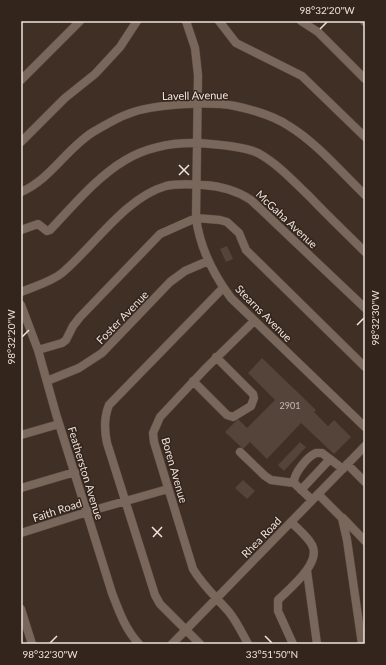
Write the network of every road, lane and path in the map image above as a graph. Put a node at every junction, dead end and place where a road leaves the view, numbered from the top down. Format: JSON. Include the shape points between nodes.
{"nodes":[{"id":1,"x":80,"y":21,"type":"edge"},
{"id":2,"x":137,"y":21,"type":"edge"},
{"id":3,"x":186,"y":21,"type":"edge"},
{"id":4,"x":219,"y":21,"type":"edge"},
{"id":5,"x":301,"y":21,"type":"edge"},
{"id":6,"x":365,"y":78,"type":"edge"},
{"id":7,"x":21,"y":80,"type":"edge"},
{"id":8,"x":198,"y":104,"type":"junction"},
{"id":9,"x":365,"y":138,"type":"edge"},
{"id":10,"x":21,"y":142,"type":"edge"},
{"id":11,"x":198,"y":142,"type":"junction"},
{"id":12,"x":21,"y":182,"type":"edge"},
{"id":13,"x":197,"y":184,"type":"junction"},
{"id":14,"x":22,"y":191,"type":"edge"},
{"id":15,"x":365,"y":195,"type":"edge"},
{"id":16,"x":196,"y":218,"type":"junction"},
{"id":17,"x":21,"y":230,"type":"edge"},
{"id":18,"x":365,"y":252,"type":"edge"},
{"id":19,"x":208,"y":261,"type":"junction"},
{"id":20,"x":223,"y":288,"type":"junction"},
{"id":21,"x":21,"y":292,"type":"edge"},
{"id":22,"x":21,"y":304,"type":"edge"},
{"id":23,"x":365,"y":308,"type":"edge"},
{"id":24,"x":254,"y":321,"type":"junction"},
{"id":25,"x":38,"y":350,"type":"junction"},
{"id":26,"x":216,"y":357,"type":"junction"},
{"id":27,"x":365,"y":367,"type":"edge"},
{"id":28,"x":47,"y":381,"type":"junction"},
{"id":29,"x":193,"y":382,"type":"junction"},
{"id":30,"x":59,"y":424,"type":"junction"},
{"id":31,"x":365,"y":427,"type":"edge"},
{"id":32,"x":21,"y":435,"type":"edge"},
{"id":33,"x":365,"y":446,"type":"edge"},
{"id":34,"x":240,"y":452,"type":"dead end"},
{"id":35,"x":330,"y":459,"type":"junction"},
{"id":36,"x":345,"y":467,"type":"junction"},
{"id":37,"x":75,"y":472,"type":"junction"},
{"id":38,"x":365,"y":482,"type":"edge"},
{"id":39,"x":294,"y":483,"type":"junction"},
{"id":40,"x":21,"y":488,"type":"edge"},
{"id":41,"x":168,"y":489,"type":"junction"},
{"id":42,"x":301,"y":490,"type":"junction"},
{"id":43,"x":318,"y":494,"type":"junction"},
{"id":44,"x":312,"y":500,"type":"junction"},
{"id":45,"x":126,"y":501,"type":"junction"},
{"id":46,"x":87,"y":512,"type":"junction"},
{"id":47,"x":342,"y":518,"type":"junction"},
{"id":48,"x":291,"y":522,"type":"junction"},
{"id":49,"x":21,"y":533,"type":"edge"},
{"id":50,"x":365,"y":540,"type":"edge"},
{"id":51,"x":307,"y":571,"type":"junction"},
{"id":52,"x":216,"y":599,"type":"junction"},
{"id":53,"x":21,"y":609,"type":"edge"},
{"id":54,"x":186,"y":629,"type":"junction"},
{"id":55,"x":32,"y":644,"type":"edge"},
{"id":56,"x":139,"y":644,"type":"edge"},
{"id":57,"x":172,"y":644,"type":"edge"},
{"id":58,"x":200,"y":644,"type":"edge"},
{"id":59,"x":248,"y":644,"type":"edge"},
{"id":60,"x":293,"y":644,"type":"edge"},
{"id":61,"x":317,"y":644,"type":"edge"},
{"id":62,"x":362,"y":644,"type":"edge"}],
"edges":[{"from":1,"to":7,"type":"street"},
{"from":2,"to":10,"type":"street","via":[[120,47],[95,74],[65,98]]},
{"from":3,"to":8,"type":"street","name":"Stearns Avenue","via":[[195,48]]},
{"from":4,"to":9,"type":"street","via":[[236,43],[302,76]]},
{"from":5,"to":6,"type":"street","via":[[318,32]]},
{"from":8,"to":11,"type":"street","name":"Stearns Avenue"},
{"from":8,"to":14,"type":"street","name":"Lavell Avenue","via":[[149,108],[128,113],[85,138],[52,171]]},
{"from":8,"to":15,"type":"street","name":"Lavell Avenue","via":[[234,106],[288,124],[312,143]]},
{"from":11,"to":13,"type":"street","name":"Stearns Avenue"},
{"from":11,"to":17,"type":"street","via":[[174,143],[126,159],[97,181],[50,230],[47,231],[38,224]]},
{"from":11,"to":18,"type":"street","via":[[257,152],[281,169]]},
{"from":12,"to":14,"type":"street"},
{"from":13,"to":16,"type":"street","name":"Stearns Avenue"},
{"from":13,"to":21,"type":"street","name":"McGaha Avenue","via":[[167,186],[145,195],[124,212],[61,274]]},
{"from":13,"to":23,"type":"street","name":"McGaha Avenue","via":[[229,189],[252,200]]},
{"from":16,"to":19,"type":"street","name":"Stearns Avenue"},
{"from":16,"to":25,"type":"street","via":[[160,234],[80,317],[66,340]]},
{"from":16,"to":27,"type":"street","via":[[220,220],[234,228],[246,250]]},
{"from":19,"to":20,"type":"street","name":"Stearns Avenue"},
{"from":19,"to":28,"type":"street","name":"Foster Avenue","via":[[185,271],[170,282],[102,353],[79,368]]},
{"from":20,"to":24,"type":"street","name":"Stearns Avenue"},
{"from":20,"to":45,"type":"street","via":[[109,405],[105,431],[107,443]]},
{"from":22,"to":25,"type":"street","name":"Featherston Avenue"},
{"from":24,"to":26,"type":"street","name":"Boren Avenue"},
{"from":24,"to":31,"type":"street","name":"Stearns Avenue"},
{"from":25,"to":28,"type":"street","name":"Featherston Avenue"},
{"from":26,"to":29,"type":"street","name":"Boren Avenue"},
{"from":26,"to":29,"type":"street","via":[[253,394],[251,406],[230,417]]},
{"from":28,"to":30,"type":"street","name":"Featherston Avenue"},
{"from":29,"to":41,"type":"street","name":"Boren Avenue","via":[[160,417],[153,433]]},
{"from":30,"to":32,"type":"street"},
{"from":30,"to":37,"type":"street","name":"Featherston Avenue"},
{"from":33,"to":36,"type":"street","name":"Rhea Road"},
{"from":34,"to":39,"type":"street","via":[[271,480]]},
{"from":35,"to":36,"type":"street"},
{"from":35,"to":39,"type":"street","via":[[322,452],[316,453],[296,472]]},
{"from":35,"to":42,"type":"street"},
{"from":36,"to":38,"type":"street"},
{"from":36,"to":43,"type":"street","name":"Rhea Road"},
{"from":37,"to":40,"type":"street"},
{"from":37,"to":46,"type":"street","name":"Featherston Avenue"},
{"from":39,"to":42,"type":"street"},
{"from":41,"to":45,"type":"street","name":"Faith Road"},
{"from":41,"to":52,"type":"street","name":"Boren Avenue","via":[[193,570]]},
{"from":42,"to":44,"type":"street"},
{"from":43,"to":44,"type":"street","name":"Rhea Road"},
{"from":43,"to":47,"type":"street"},
{"from":44,"to":48,"type":"street","name":"Rhea Road"},
{"from":45,"to":46,"type":"street","name":"Faith Road"},
{"from":45,"to":54,"type":"street","via":[[155,595],[160,604]]},
{"from":46,"to":49,"type":"street","name":"Faith Road"},
{"from":46,"to":56,"type":"street","name":"Featherston Avenue","via":[[119,612],[129,632]]},
{"from":47,"to":50,"type":"street"},
{"from":47,"to":62,"type":"street"},
{"from":48,"to":51,"type":"street","via":[[315,550]]},
{"from":48,"to":52,"type":"street","name":"Rhea Road"},
{"from":51,"to":60,"type":"street","via":[[278,600],[278,611]]},
{"from":51,"to":61,"type":"street"},
{"from":52,"to":54,"type":"street","name":"Rhea Road"},
{"from":52,"to":59,"type":"street","name":"Boren Avenue","via":[[238,625]]},
{"from":53,"to":55,"type":"street"},
{"from":54,"to":57,"type":"street","name":"Rhea Road"},
{"from":54,"to":58,"type":"street"}]}
